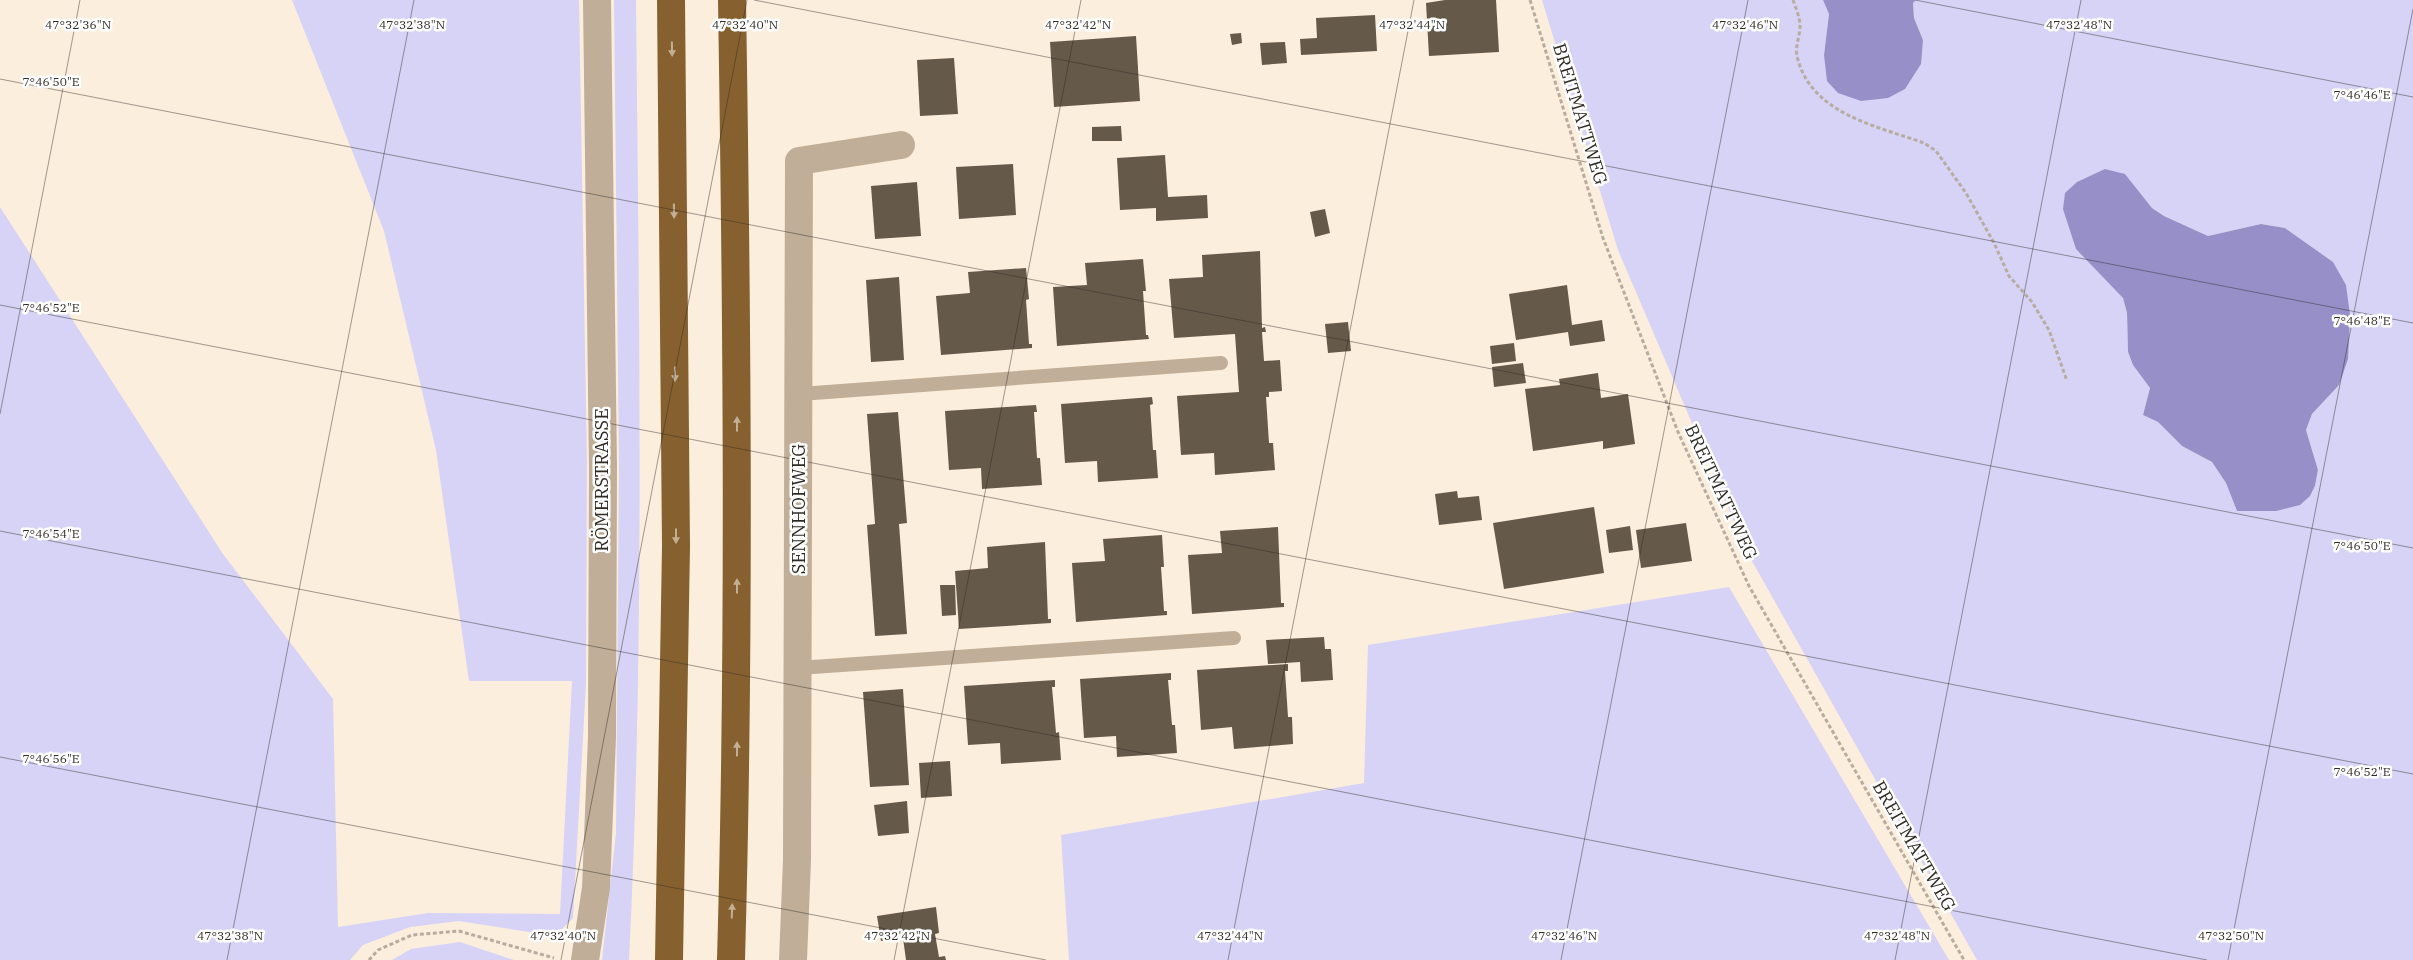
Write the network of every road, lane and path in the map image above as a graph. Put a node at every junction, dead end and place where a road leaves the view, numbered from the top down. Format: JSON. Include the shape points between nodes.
{"nodes":[{"id":1,"x":597,"y":0,"type":"edge"},
{"id":2,"x":671,"y":0,"type":"edge"},
{"id":3,"x":732,"y":0,"type":"edge"},
{"id":4,"x":1530,"y":0,"type":"edge"},
{"id":5,"x":1793,"y":0,"type":"edge"},
{"id":6,"x":901,"y":145,"type":"dead end"},
{"id":7,"x":1221,"y":363,"type":"dead end"},
{"id":8,"x":2067,"y":381,"type":"dead end"},
{"id":9,"x":800,"y":394,"type":"junction"},
{"id":10,"x":1234,"y":638,"type":"dead end"},
{"id":11,"x":798,"y":668,"type":"junction"},
{"id":12,"x":369,"y":960,"type":"edge"},
{"id":13,"x":562,"y":960,"type":"edge"},
{"id":14,"x":585,"y":960,"type":"edge"},
{"id":15,"x":669,"y":960,"type":"edge"},
{"id":16,"x":731,"y":960,"type":"edge"},
{"id":17,"x":792,"y":960,"type":"edge"},
{"id":18,"x":1964,"y":960,"type":"edge"}],
"edges":[{"from":1,"to":14,"type":"street","name":"RÖMERSTRASSE","via":[[603,468],[602,738],[596,888]]},
{"from":2,"to":15,"type":"highway","one_way":true,"via":[[676,546]]},
{"from":16,"to":3,"type":"highway","one_way":true,"via":[[737,556]]},
{"from":4,"to":18,"type":"path","name":"BREITMATTWEG","via":[[1602,238],[1678,432],[1749,586]]},
{"from":5,"to":8,"type":"path","via":[[1800,24],[1796,55],[1816,94],[1842,113],[1936,150],[1966,194],[2009,276],[2032,302],[2049,330]]},
{"from":6,"to":9,"type":"street","name":"SENNHOFWEG","via":[[799,161]]},
{"from":7,"to":9,"type":"lane"},
{"from":9,"to":11,"type":"street","name":"SENNHOFWEG"},
{"from":10,"to":11,"type":"lane"},
{"from":11,"to":17,"type":"street","name":"SENNHOFWEG","via":[[797,860]]},
{"from":12,"to":13,"type":"path","via":[[378,950],[412,935],[459,931]]}]}
